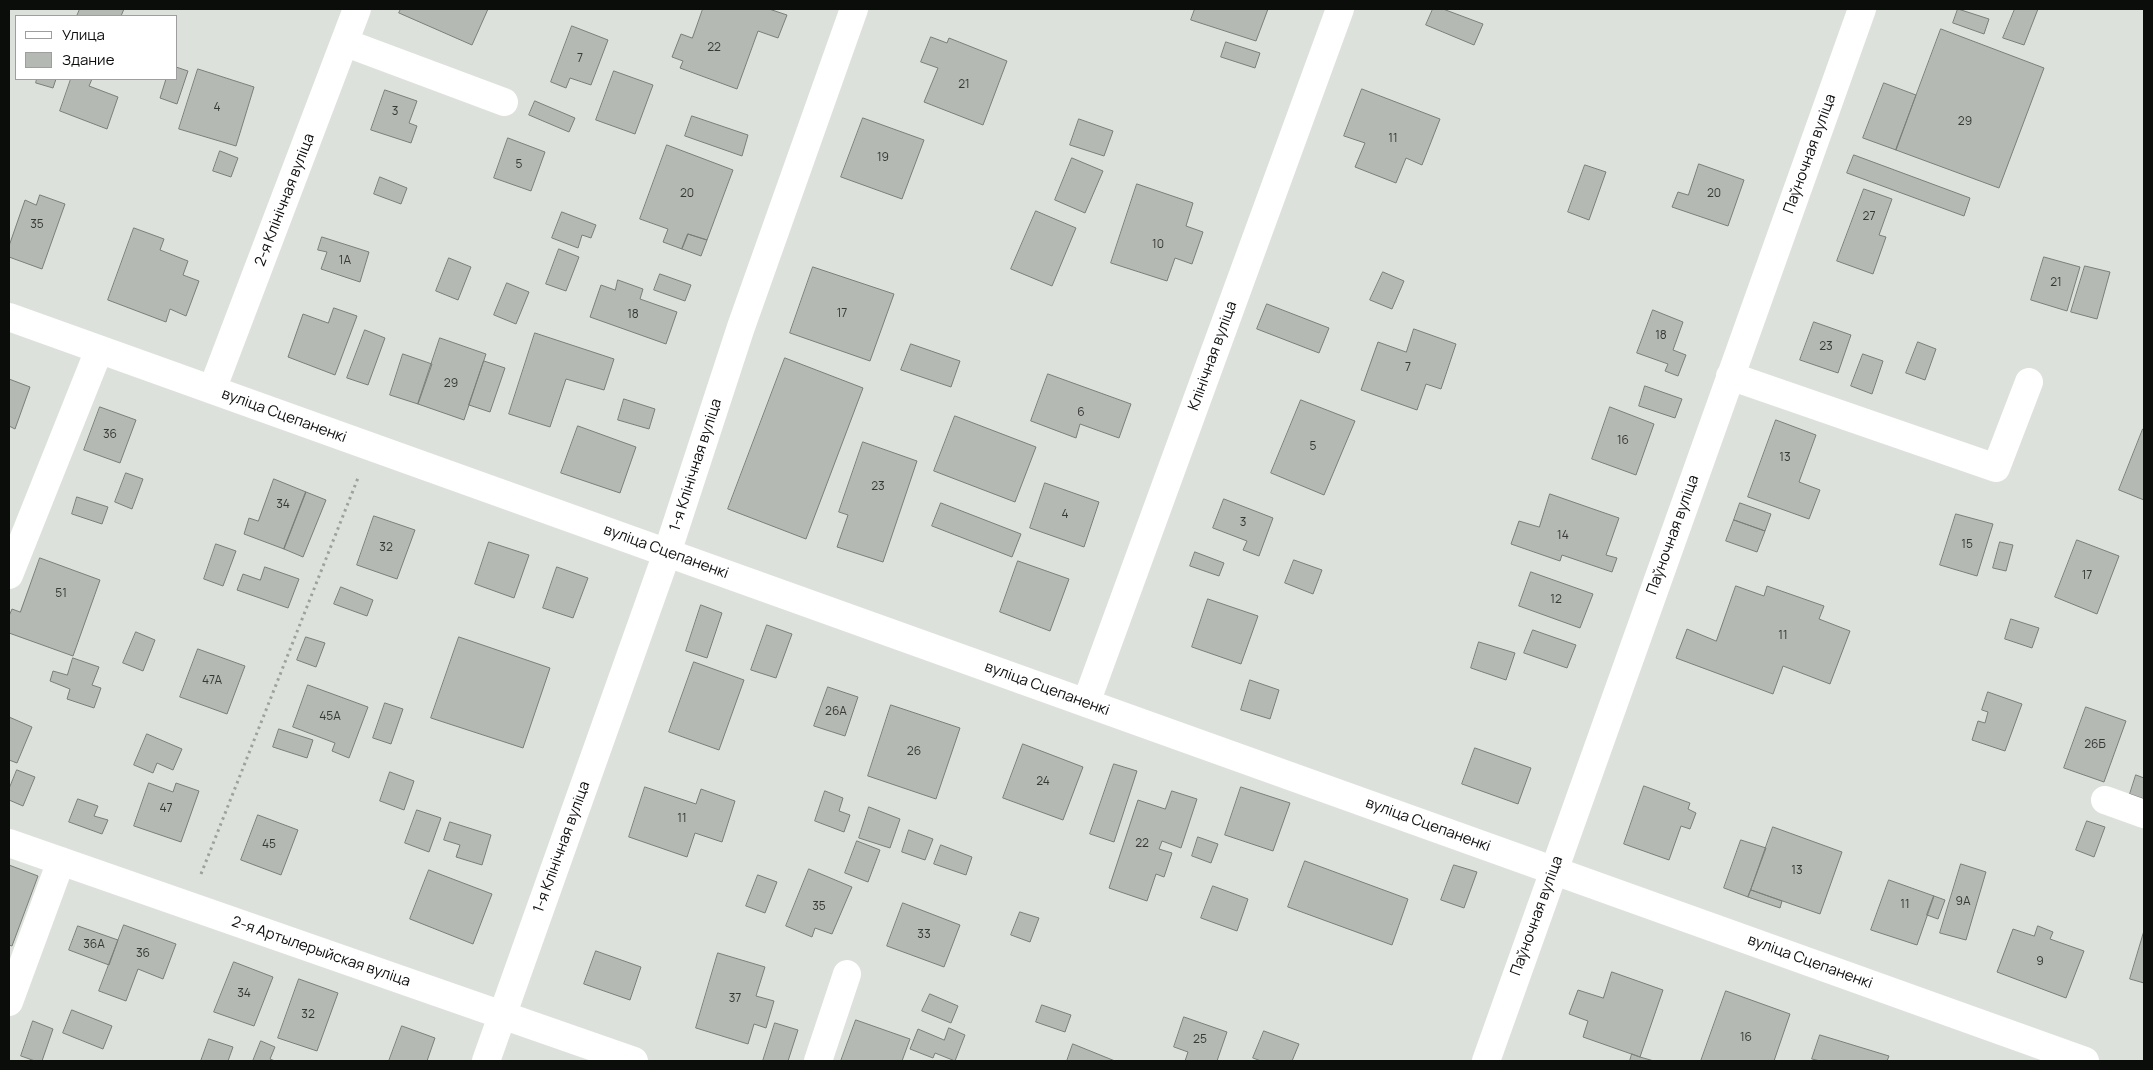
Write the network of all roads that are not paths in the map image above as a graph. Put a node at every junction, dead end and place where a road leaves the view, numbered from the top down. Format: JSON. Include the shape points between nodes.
{"nodes":[{"id":1,"x":358,"y":9,"type":"edge"},
{"id":2,"x":854,"y":9,"type":"edge"},
{"id":3,"x":1340,"y":9,"type":"edge"},
{"id":4,"x":1862,"y":9,"type":"edge"},
{"id":5,"x":346,"y":43,"type":"junction"},
{"id":6,"x":504,"y":102,"type":"dead end"},
{"id":7,"x":9,"y":318,"type":"edge"},
{"id":8,"x":99,"y":350,"type":"junction"},
{"id":9,"x":1730,"y":376,"type":"junction"},
{"id":10,"x":2029,"y":382,"type":"dead end"},
{"id":11,"x":212,"y":390,"type":"junction"},
{"id":12,"x":667,"y":553,"type":"junction"},
{"id":13,"x":9,"y":575,"type":"edge"},
{"id":14,"x":1086,"y":703,"type":"junction"},
{"id":15,"x":2105,"y":800,"type":"dead end"},
{"id":16,"x":2144,"y":814,"type":"edge"},
{"id":17,"x":9,"y":843,"type":"edge"},
{"id":18,"x":61,"y":862,"type":"junction"},
{"id":19,"x":1554,"y":870,"type":"junction"},
{"id":20,"x":846,"y":974,"type":"dead end"},
{"id":21,"x":9,"y":1002,"type":"edge"},
{"id":22,"x":502,"y":1015,"type":"junction"},
{"id":23,"x":486,"y":1061,"type":"edge"},
{"id":24,"x":634,"y":1061,"type":"edge"},
{"id":25,"x":818,"y":1061,"type":"edge"},
{"id":26,"x":1486,"y":1061,"type":"edge"},
{"id":27,"x":2085,"y":1061,"type":"edge"}],
"edges":[{"from":1,"to":5,"type":"street","name":"2-я Клінічная вуліца"},
{"from":2,"to":12,"type":"street","name":"1-я Клінічная вуліца","via":[[741,327]]},
{"from":3,"to":14,"type":"street","name":"Клінічная вуліца"},
{"from":4,"to":9,"type":"street","name":"Паўночная вуліца"},
{"from":5,"to":6,"type":"street"},
{"from":5,"to":11,"type":"street","name":"2-я Клінічная вуліца"},
{"from":7,"to":8,"type":"street","name":"вуліца Сцепаненкі"},
{"from":8,"to":11,"type":"street","name":"вуліца Сцепаненкі"},
{"from":8,"to":13,"type":"street"},
{"from":9,"to":10,"type":"street","via":[[1996,468]]},
{"from":9,"to":19,"type":"street","name":"Паўночная вуліца"},
{"from":11,"to":12,"type":"street","name":"вуліца Сцепаненкі"},
{"from":12,"to":14,"type":"street","name":"вуліца Сцепаненкі"},
{"from":12,"to":22,"type":"street","name":"1-я Клінічная вуліца"},
{"from":14,"to":19,"type":"street","name":"вуліца Сцепаненкі"},
{"from":15,"to":16,"type":"street"},
{"from":17,"to":18,"type":"street","name":"2-я Артылерыйская вуліца"},
{"from":18,"to":21,"type":"street"},
{"from":18,"to":22,"type":"street","name":"2-я Артылерыйская вуліца"},
{"from":19,"to":26,"type":"street","name":"Паўночная вуліца"},
{"from":19,"to":27,"type":"street","name":"вуліца Сцепаненкі"},
{"from":20,"to":25,"type":"street"},
{"from":22,"to":23,"type":"street","name":"1-я Клінічная вуліца"},
{"from":22,"to":24,"type":"street","name":"2-я Артылерыйская вуліца"}]}
